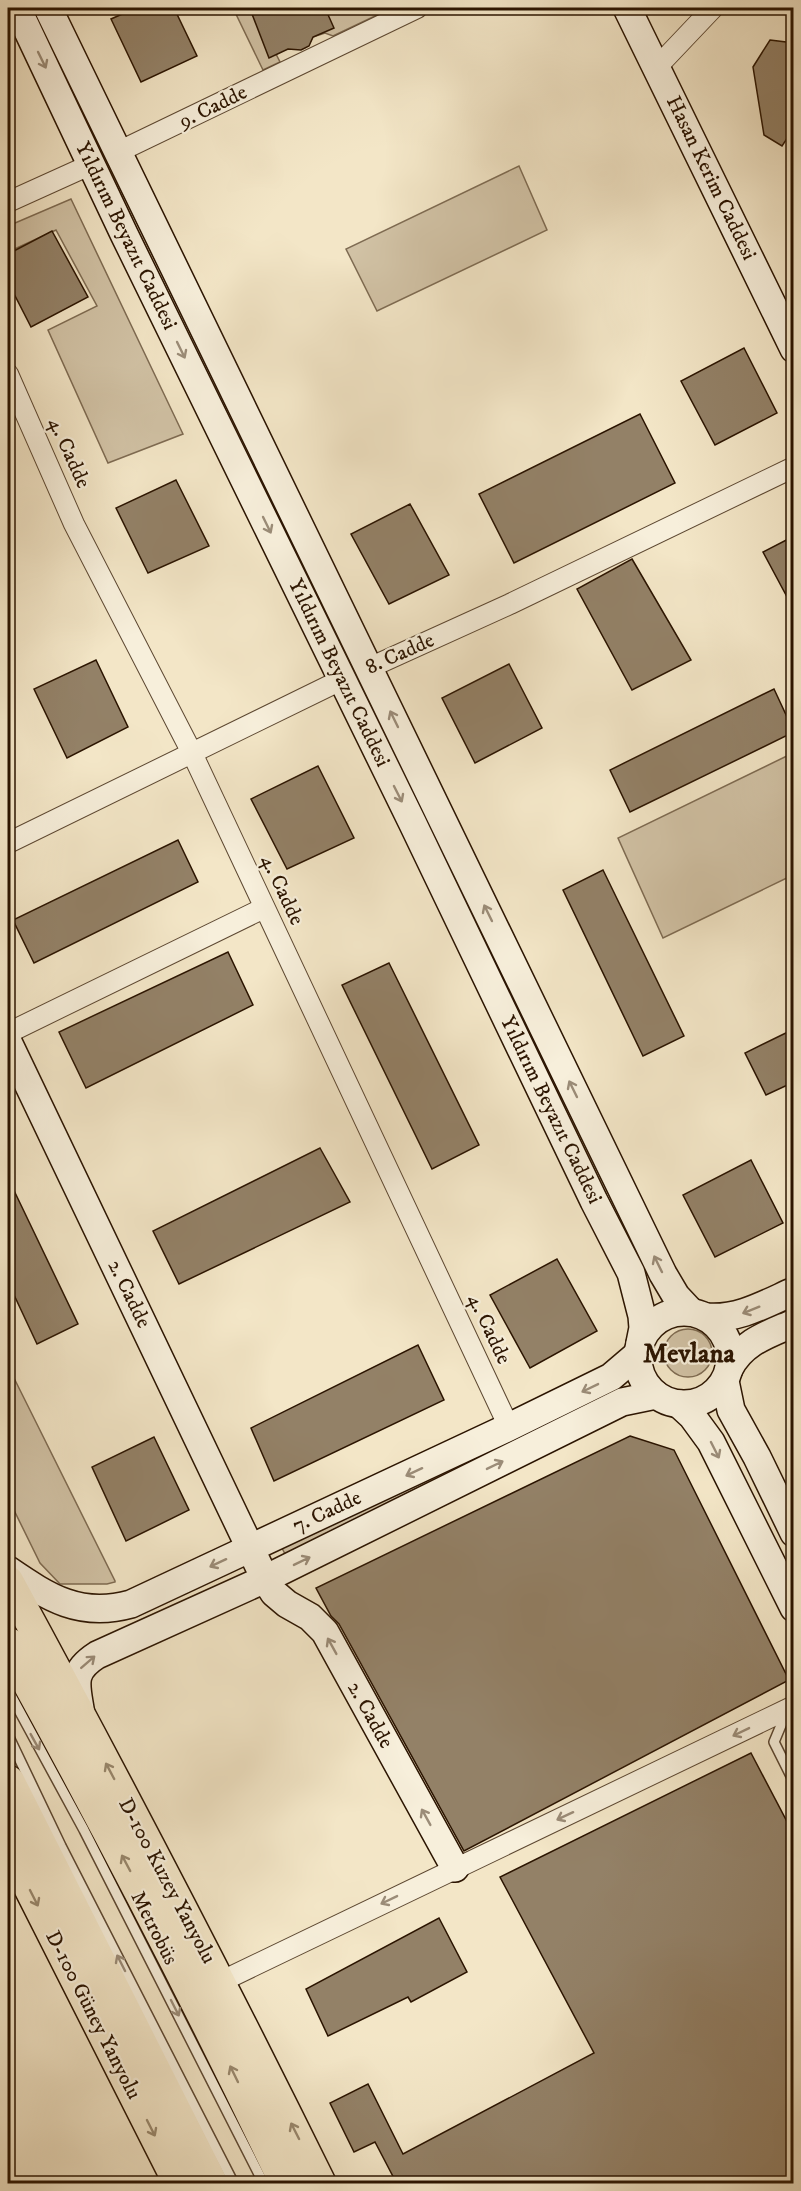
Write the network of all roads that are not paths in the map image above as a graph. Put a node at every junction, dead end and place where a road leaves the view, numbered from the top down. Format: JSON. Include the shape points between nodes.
{"nodes":[{"id":1,"x":16,"y":8,"type":"edge"},
{"id":2,"x":48,"y":8,"type":"edge"},
{"id":3,"x":417,"y":8,"type":"edge"},
{"id":4,"x":627,"y":8,"type":"edge"},
{"id":5,"x":713,"y":8,"type":"edge"},
{"id":6,"x":657,"y":67,"type":"junction"},
{"id":7,"x":118,"y":152,"type":"junction"},
{"id":8,"x":92,"y":164,"type":"junction"},
{"id":9,"x":8,"y":202,"type":"edge"},
{"id":10,"x":794,"y":348,"type":"edge"},
{"id":11,"x":8,"y":374,"type":"edge"},
{"id":12,"x":794,"y":467,"type":"edge"},
{"id":13,"x":369,"y":668,"type":"junction"},
{"id":14,"x":341,"y":680,"type":"junction"},
{"id":15,"x":192,"y":753,"type":"junction"},
{"id":16,"x":8,"y":843,"type":"edge"},
{"id":17,"x":264,"y":908,"type":"junction"},
{"id":18,"x":8,"y":1033,"type":"edge"},
{"id":19,"x":8,"y":1041,"type":"edge"},
{"id":20,"x":794,"y":1291,"type":"edge"},
{"id":21,"x":699,"y":1314,"type":"junction"},
{"id":22,"x":794,"y":1323,"type":"edge"},
{"id":23,"x":639,"y":1349,"type":"junction"},
{"id":24,"x":727,"y":1375,"type":"junction"},
{"id":25,"x":668,"y":1399,"type":"junction"},
{"id":26,"x":509,"y":1427,"type":"junction"},
{"id":27,"x":794,"y":1533,"type":"edge"},
{"id":28,"x":252,"y":1547,"type":"junction"},
{"id":29,"x":8,"y":1570,"type":"edge"},
{"id":30,"x":265,"y":1579,"type":"junction"},
{"id":31,"x":8,"y":1581,"type":"edge"},
{"id":32,"x":794,"y":1608,"type":"edge"},
{"id":33,"x":8,"y":1644,"type":"edge"},
{"id":34,"x":8,"y":1690,"type":"edge"},
{"id":35,"x":791,"y":1708,"type":"edge"},
{"id":36,"x":81,"y":1716,"type":"junction"},
{"id":37,"x":8,"y":1735,"type":"edge"},
{"id":38,"x":8,"y":1782,"type":"edge"},
{"id":39,"x":794,"y":1782,"type":"edge"},
{"id":40,"x":8,"y":1846,"type":"edge"},
{"id":41,"x":455,"y":1868,"type":"junction"},
{"id":42,"x":220,"y":1982,"type":"junction"},
{"id":43,"x":179,"y":2184,"type":"edge"},
{"id":44,"x":212,"y":2184,"type":"edge"},
{"id":45,"x":234,"y":2184,"type":"edge"},
{"id":46,"x":264,"y":2184,"type":"edge"},
{"id":47,"x":287,"y":2184,"type":"edge"},
{"id":48,"x":321,"y":2184,"type":"edge"}],
"edges":[{"from":1,"to":8,"type":"main road","name":"Yıldırım Beyazıt Caddesi","one_way":true},
{"from":2,"to":7,"type":"main road","name":"Yıldırım Beyazıt Caddesi"},
{"from":3,"to":7,"type":"street","name":"9. Cadde"},
{"from":4,"to":6,"type":"main road","name":"Hasan Kerim Caddesi"},
{"from":5,"to":6,"type":"street"},
{"from":6,"to":10,"type":"main road","name":"Hasan Kerim Caddesi"},
{"from":7,"to":8,"type":"main road","name":"9. Cadde"},
{"from":7,"to":13,"type":"main road","name":"Yıldırım Beyazıt Caddesi"},
{"from":8,"to":9,"type":"street","name":"9. Cadde"},
{"from":8,"to":14,"type":"main road","name":"Yıldırım Beyazıt Caddesi","one_way":true},
{"from":11,"to":15,"type":"street","name":"4. Cadde","via":[[74,524]]},
{"from":12,"to":13,"type":"street","name":"8. Cadde"},
{"from":13,"to":14,"type":"main road","name":"8. Cadde"},
{"from":21,"to":13,"type":"main road","name":"Yıldırım Beyazıt Caddesi","one_way":true,"via":[[676,1296],[663,1274]]},
{"from":14,"to":15,"type":"street","name":"8. Cadde"},
{"from":14,"to":23,"type":"main road","name":"Yıldırım Beyazıt Caddesi","one_way":true,"via":[[631,1273],[642,1316]]},
{"from":15,"to":16,"type":"street","name":"8. Cadde"},
{"from":15,"to":17,"type":"street","name":"4. Cadde"},
{"from":17,"to":18,"type":"street"},
{"from":17,"to":26,"type":"street","name":"4. Cadde"},
{"from":19,"to":28,"type":"main road","name":"2. Cadde"},
{"from":20,"to":21,"type":"main road","one_way":true,"via":[[747,1312],[720,1318]]},
{"from":21,"to":23,"type":"main road","via":[[666,1315],[646,1331]]},
{"from":21,"to":24,"type":"main road","via":[[719,1327],[727,1339]]},
{"from":22,"to":24,"type":"main road","via":[[751,1342],[733,1361]]},
{"from":23,"to":25,"type":"main road","via":[[642,1377]]},
{"from":23,"to":26,"type":"main road","name":"7. Cadde","one_way":true,"via":[[611,1377]]},
{"from":24,"to":25,"type":"main road","via":[[705,1399],[692,1403]]},
{"from":24,"to":27,"type":"main road","via":[[730,1410]]},
{"from":30,"to":25,"type":"main road","name":"7. Cadde","one_way":true,"via":[[622,1402]]},
{"from":25,"to":32,"type":"main road","one_way":true,"via":[[692,1416],[711,1442]]},
{"from":26,"to":28,"type":"main road","name":"7. Cadde","one_way":true},
{"from":28,"to":29,"type":"main road","name":"7. Cadde","one_way":true,"via":[[131,1604],[110,1610],[64,1603]]},
{"from":28,"to":30,"type":"main road","name":"2. Cadde"},
{"from":36,"to":30,"type":"main road","name":"7. Cadde","one_way":true,"via":[[76,1683],[86,1662]]},
{"from":41,"to":30,"type":"main road","name":"2. Cadde","one_way":true,"via":[[325,1632],[274,1593]]},
{"from":31,"to":36,"type":"main road","name":"D-100 Kuzey Yanyolu"},
{"from":47,"to":33,"type":"highway","one_way":true,"via":[[150,1908]]},
{"from":34,"to":46,"type":"lane","name":"Metrobüs","one_way":true,"via":[[84,1830]]},
{"from":35,"to":39,"type":"lane","via":[[774,1742]]},
{"from":35,"to":41,"type":"street","one_way":true},
{"from":42,"to":36,"type":"main road","name":"D-100 Kuzey Yanyolu","one_way":true},
{"from":45,"to":37,"type":"lane","one_way":true},
{"from":38,"to":44,"type":"highway"},
{"from":40,"to":43,"type":"main road","name":"D-100 Güney Yanyolu","one_way":true},
{"from":41,"to":42,"type":"street","one_way":true},
{"from":48,"to":42,"type":"main road","name":"D-100 Kuzey Yanyolu","one_way":true}]}
